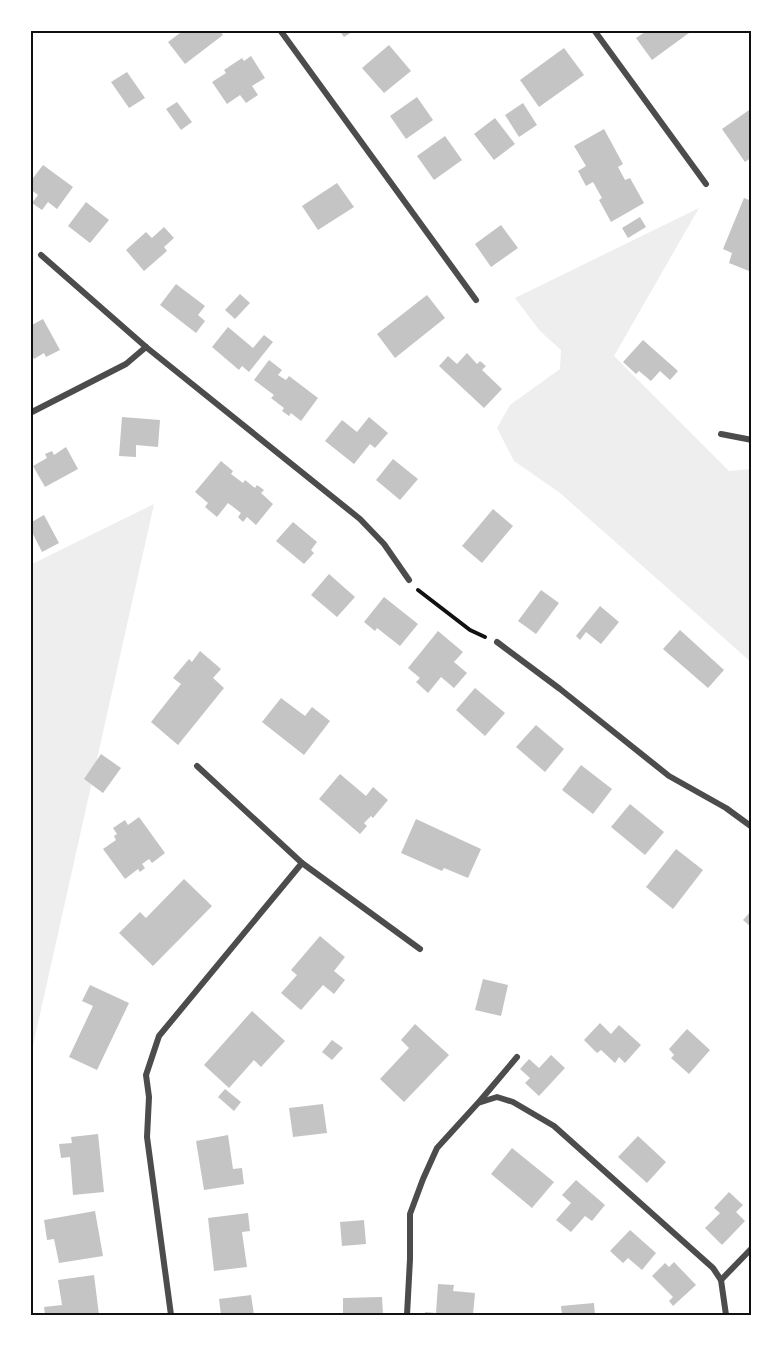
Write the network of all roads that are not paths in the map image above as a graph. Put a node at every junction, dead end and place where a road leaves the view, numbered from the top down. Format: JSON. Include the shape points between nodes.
{"nodes":[{"id":1,"x":280,"y":30,"type":"edge"},
{"id":2,"x":594,"y":30,"type":"edge"},
{"id":3,"x":706,"y":184,"type":"dead end"},
{"id":4,"x":41,"y":255,"type":"dead end"},
{"id":5,"x":476,"y":300,"type":"dead end"},
{"id":6,"x":146,"y":347,"type":"junction"},
{"id":7,"x":30,"y":413,"type":"edge"},
{"id":8,"x":721,"y":434,"type":"dead end"},
{"id":9,"x":752,"y":440,"type":"edge"},
{"id":10,"x":409,"y":580,"type":"road end"},
{"id":11,"x":496,"y":642,"type":"road end"},
{"id":12,"x":197,"y":766,"type":"dead end"},
{"id":13,"x":752,"y":827,"type":"edge"},
{"id":14,"x":302,"y":863,"type":"junction"},
{"id":15,"x":420,"y":949,"type":"dead end"},
{"id":16,"x":517,"y":1057,"type":"dead end"},
{"id":17,"x":478,"y":1103,"type":"junction"},
{"id":18,"x":752,"y":1248,"type":"edge"},
{"id":19,"x":721,"y":1280,"type":"junction"},
{"id":20,"x":171,"y":1315,"type":"edge"},
{"id":21,"x":407,"y":1315,"type":"edge"},
{"id":22,"x":726,"y":1315,"type":"edge"}],
"edges":[{"from":1,"to":5,"type":"street"},
{"from":2,"to":3,"type":"street"},
{"from":4,"to":6,"type":"street"},
{"from":6,"to":7,"type":"street","via":[[126,364]]},
{"from":6,"to":10,"type":"street","via":[[360,519],[384,544]]},
{"from":8,"to":9,"type":"street"},
{"from":11,"to":13,"type":"street","via":[[669,776]]},
{"from":12,"to":14,"type":"street"},
{"from":14,"to":15,"type":"street"},
{"from":14,"to":20,"type":"street","via":[[159,1036],[146,1075],[147,1137]]},
{"from":16,"to":17,"type":"street"},
{"from":17,"to":19,"type":"street","via":[[497,1097],[554,1126],[713,1268]]},
{"from":17,"to":21,"type":"street","via":[[437,1148],[410,1214]]},
{"from":18,"to":19,"type":"street"},
{"from":19,"to":22,"type":"street"}]}
